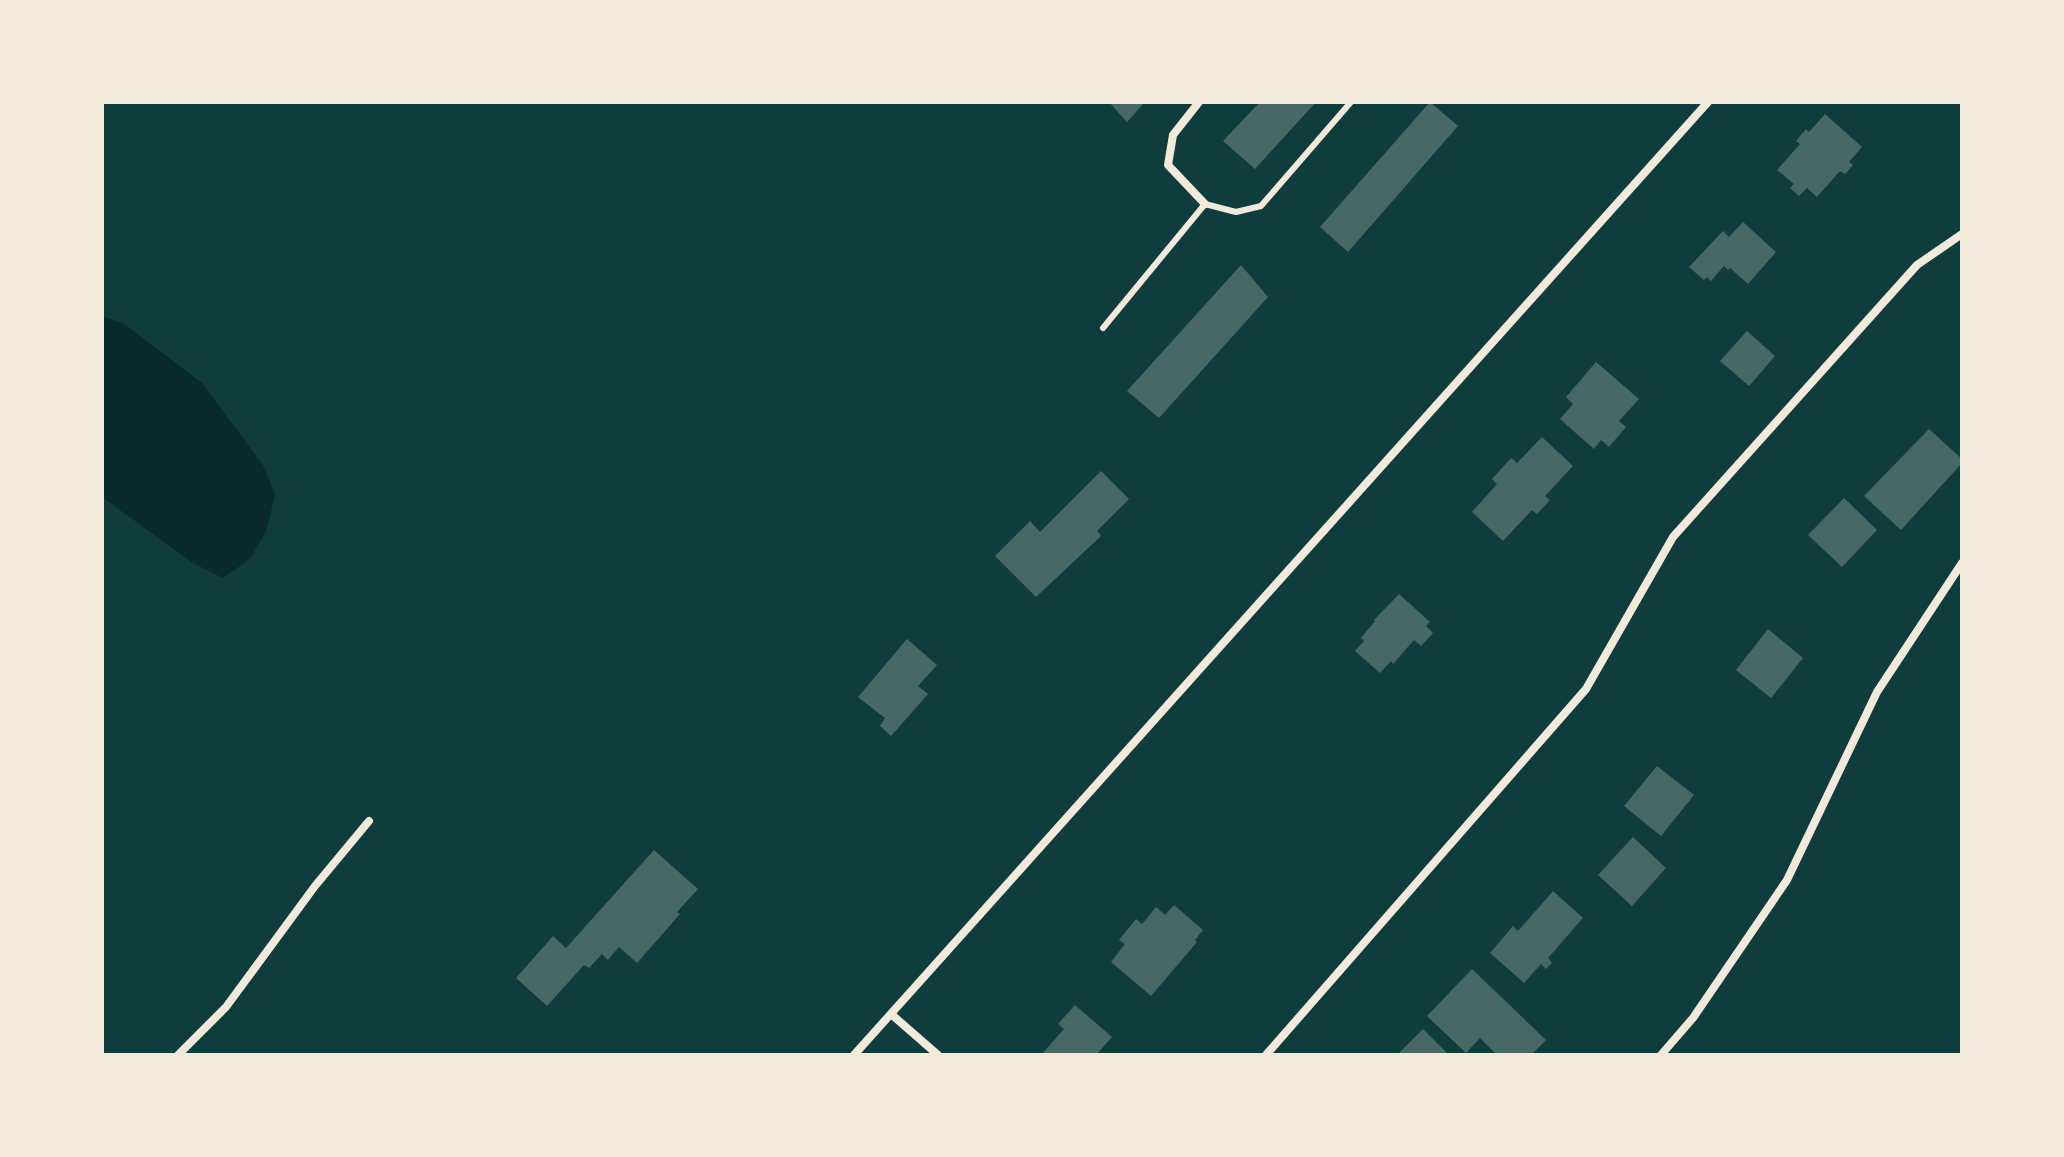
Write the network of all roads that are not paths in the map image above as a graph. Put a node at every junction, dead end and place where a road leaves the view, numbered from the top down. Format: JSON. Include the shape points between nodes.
{"nodes":[{"id":1,"x":1199,"y":102,"type":"edge"},
{"id":2,"x":1351,"y":102,"type":"edge"},
{"id":3,"x":1708,"y":102,"type":"edge"},
{"id":4,"x":1205,"y":204,"type":"junction"},
{"id":5,"x":1962,"y":234,"type":"edge"},
{"id":6,"x":1103,"y":328,"type":"dead end"},
{"id":7,"x":1962,"y":563,"type":"edge"},
{"id":8,"x":369,"y":821,"type":"dead end"},
{"id":9,"x":891,"y":1014,"type":"junction"},
{"id":10,"x":178,"y":1055,"type":"edge"},
{"id":11,"x":854,"y":1055,"type":"edge"},
{"id":12,"x":938,"y":1055,"type":"edge"},
{"id":13,"x":1266,"y":1055,"type":"edge"},
{"id":14,"x":1661,"y":1055,"type":"edge"}],
"edges":[{"from":1,"to":4,"type":"street","via":[[1173,135],[1168,165]]},
{"from":2,"to":4,"type":"lane","via":[[1261,206],[1236,212]]},
{"from":3,"to":9,"type":"street"},
{"from":4,"to":6,"type":"lane"},
{"from":5,"to":13,"type":"street","via":[[1917,265],[1673,537],[1586,689]]},
{"from":7,"to":14,"type":"street","via":[[1877,692],[1787,880],[1693,1018]]},
{"from":8,"to":10,"type":"street","via":[[226,1007]]},
{"from":9,"to":11,"type":"street"},
{"from":9,"to":12,"type":"street"}]}
